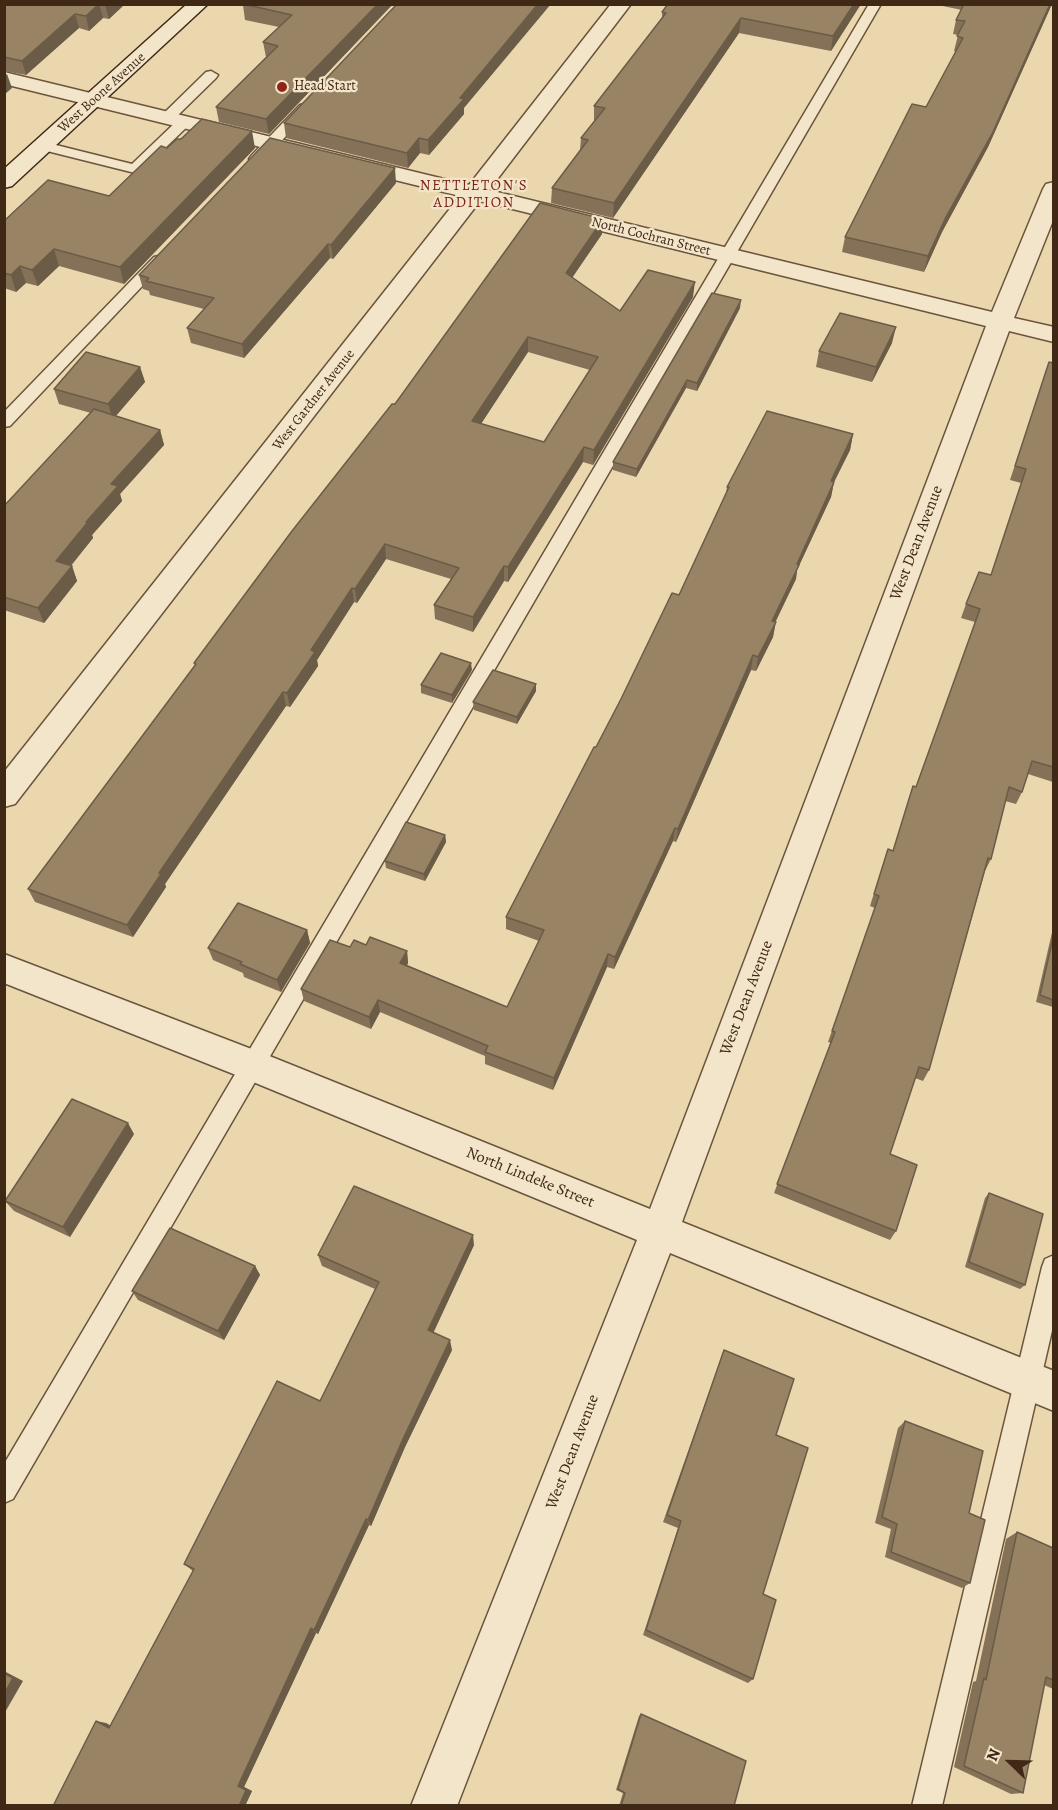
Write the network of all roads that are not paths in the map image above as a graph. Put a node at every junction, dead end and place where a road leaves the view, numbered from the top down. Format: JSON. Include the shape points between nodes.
{"nodes":[{"id":1,"x":200,"y":4,"type":"edge"},
{"id":2,"x":622,"y":4,"type":"edge"},
{"id":3,"x":875,"y":4,"type":"edge"},
{"id":4,"x":211,"y":75,"type":"dead end"},
{"id":5,"x":4,"y":78,"type":"edge"},
{"id":6,"x":317,"y":95,"type":"edge"},
{"id":7,"x":94,"y":100,"type":"junction"},
{"id":8,"x":175,"y":120,"type":"junction"},
{"id":9,"x":270,"y":144,"type":"junction"},
{"id":10,"x":44,"y":146,"type":"junction"},
{"id":11,"x":243,"y":172,"type":"edge"},
{"id":12,"x":4,"y":181,"type":"edge"},
{"id":13,"x":1053,"y":189,"type":"edge"},
{"id":14,"x":476,"y":194,"type":"junction"},
{"id":15,"x":169,"y":249,"type":"edge"},
{"id":16,"x":729,"y":255,"type":"junction"},
{"id":17,"x":1000,"y":322,"type":"junction"},
{"id":18,"x":1053,"y":335,"type":"edge"},
{"id":19,"x":4,"y":422,"type":"edge"},
{"id":20,"x":4,"y":795,"type":"edge"},
{"id":21,"x":4,"y":968,"type":"edge"},
{"id":22,"x":254,"y":1066,"type":"junction"},
{"id":23,"x":660,"y":1232,"type":"junction"},
{"id":24,"x":1053,"y":1267,"type":"edge"},
{"id":25,"x":1041,"y":1386,"type":"edge"},
{"id":26,"x":4,"y":1490,"type":"edge"},
{"id":27,"x":434,"y":1806,"type":"edge"},
{"id":28,"x":927,"y":1806,"type":"edge"}],
"edges":[{"from":1,"to":7,"type":"street","name":"West Boone Avenue"},
{"from":2,"to":14,"type":"street","name":"West Gardner Avenue"},
{"from":3,"to":16,"type":"lane"},
{"from":4,"to":8,"type":"lane"},
{"from":5,"to":7,"type":"street","name":"North Cochran Street"},
{"from":6,"to":9,"type":"lane"},
{"from":7,"to":8,"type":"street","name":"North Cochran Street"},
{"from":7,"to":10,"type":"street","name":"West Boone Avenue"},
{"from":8,"to":9,"type":"street","name":"North Cochran Street"},
{"from":8,"to":10,"type":"lane","via":[[135,169]]},
{"from":9,"to":11,"type":"lane"},
{"from":9,"to":14,"type":"street","name":"North Cochran Street"},
{"from":10,"to":12,"type":"street","name":"West Boone Avenue"},
{"from":13,"to":17,"type":"street","name":"West Dean Avenue"},
{"from":14,"to":16,"type":"street","name":"North Cochran Street"},
{"from":14,"to":20,"type":"street","name":"West Gardner Avenue"},
{"from":15,"to":19,"type":"lane"},
{"from":16,"to":17,"type":"street","name":"North Cochran Street"},
{"from":16,"to":22,"type":"lane"},
{"from":17,"to":18,"type":"street","name":"North Cochran Street"},
{"from":17,"to":23,"type":"street","name":"West Dean Avenue"},
{"from":21,"to":22,"type":"street","name":"North Lindeke Street"},
{"from":22,"to":23,"type":"street","name":"North Lindeke Street"},
{"from":22,"to":26,"type":"lane"},
{"from":23,"to":25,"type":"street","name":"North Lindeke Street"},
{"from":23,"to":27,"type":"street","name":"West Dean Avenue"},
{"from":24,"to":25,"type":"lane"},
{"from":25,"to":28,"type":"lane"}]}
